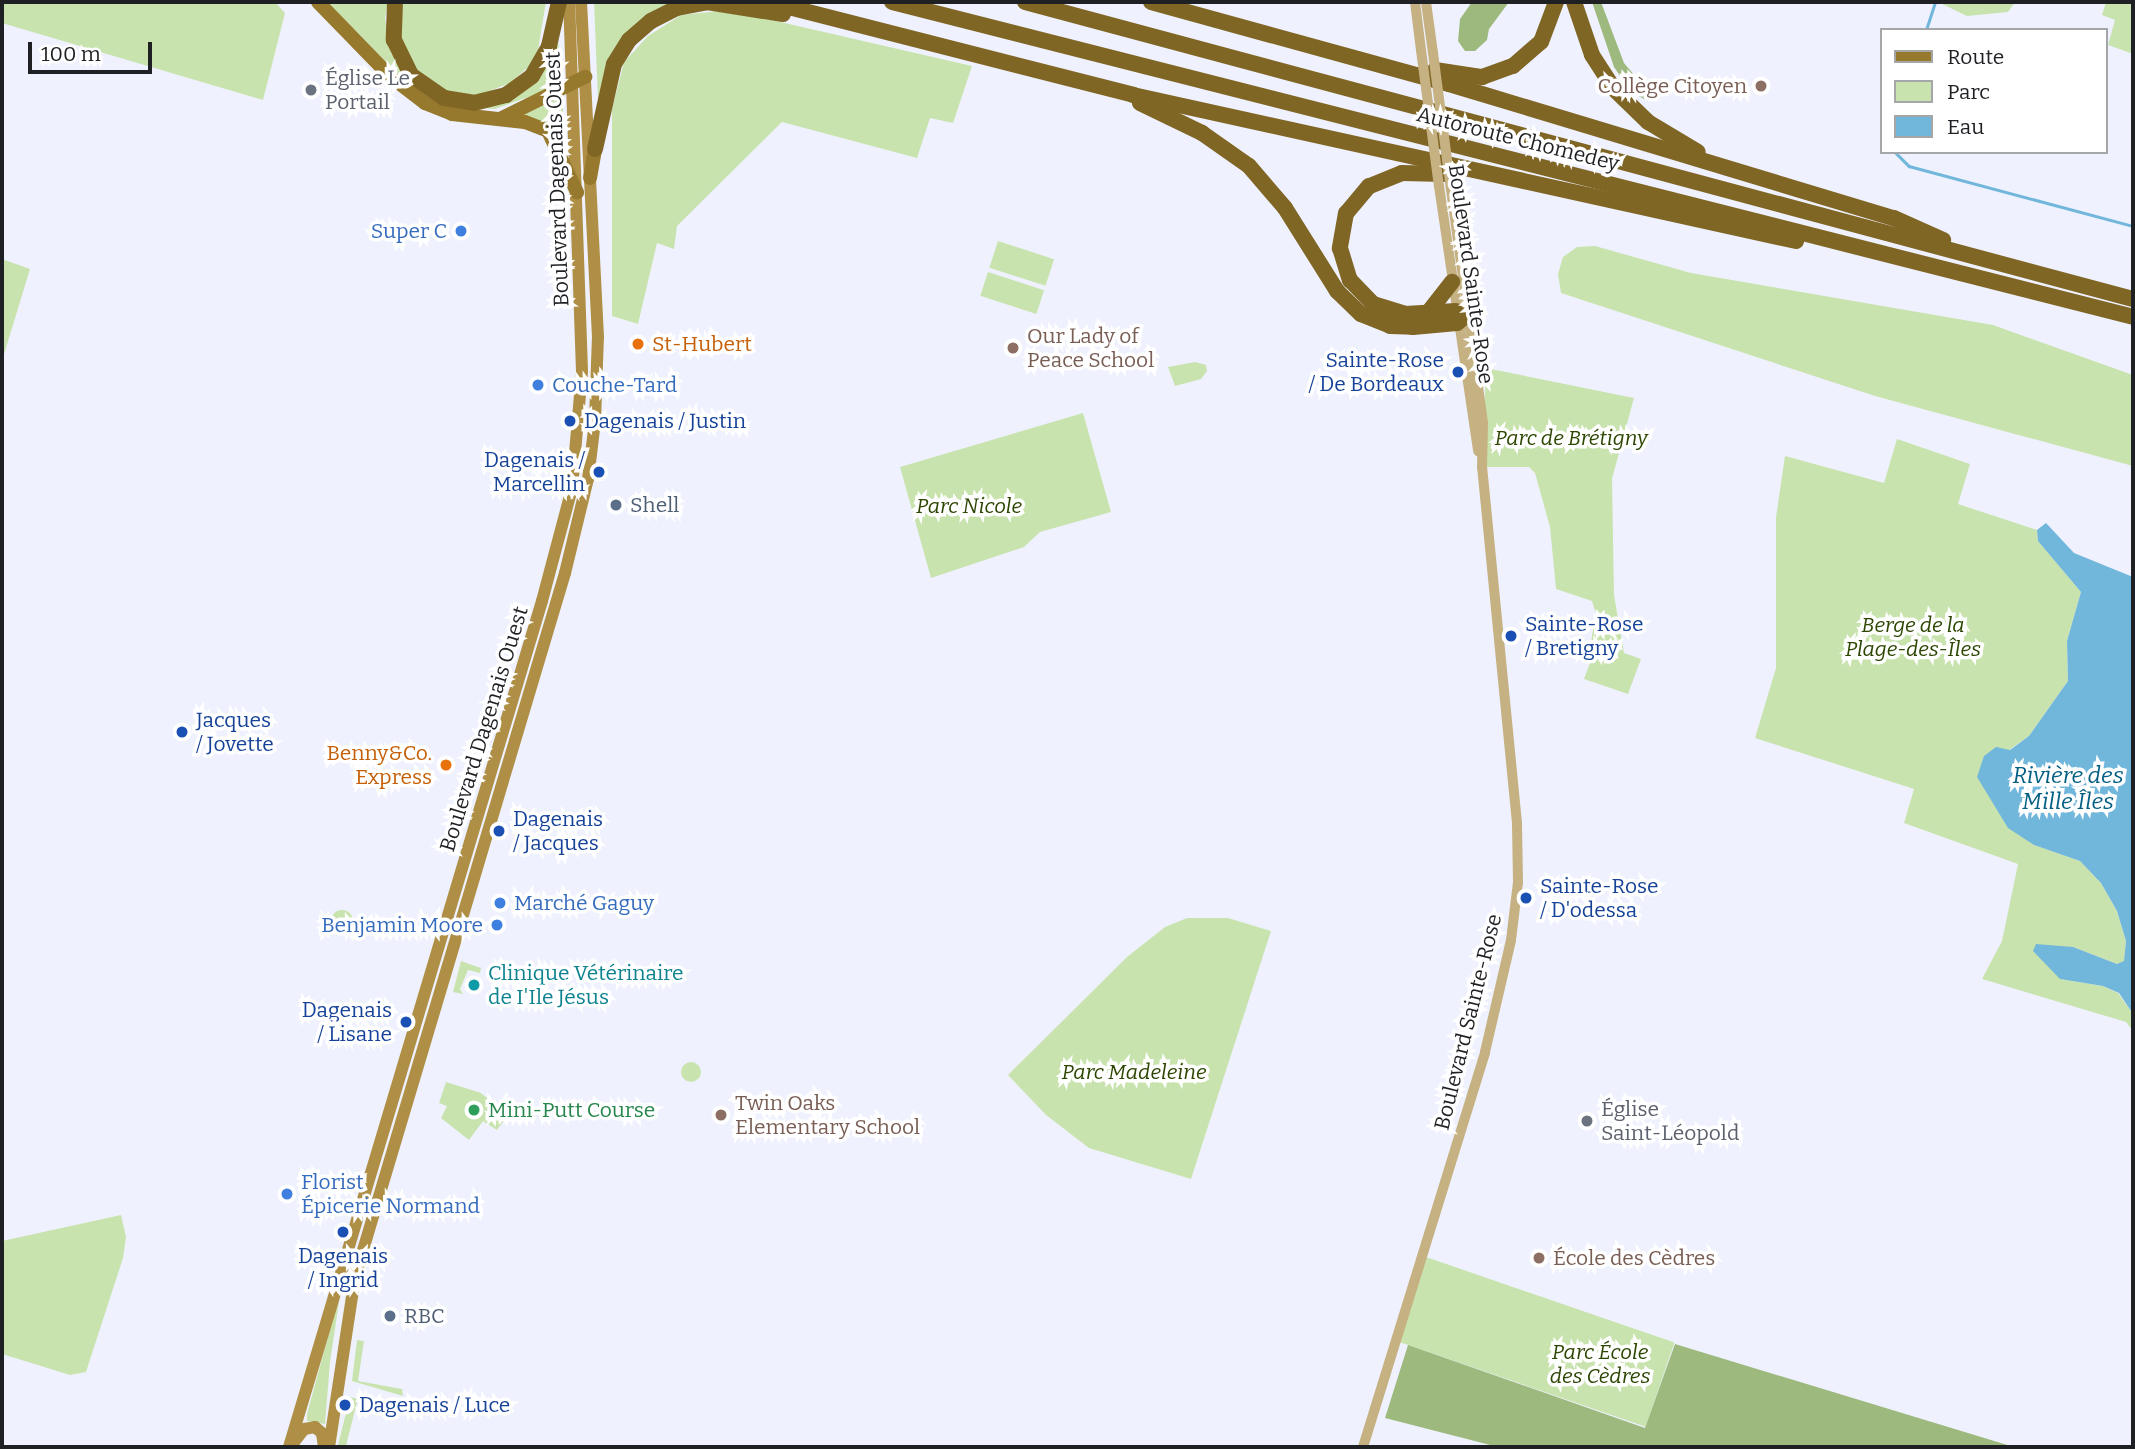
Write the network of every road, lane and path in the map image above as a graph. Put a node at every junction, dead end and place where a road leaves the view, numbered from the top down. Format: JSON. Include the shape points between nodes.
{"nodes":[{"id":1,"x":318,"y":2,"type":"edge"},
{"id":2,"x":395,"y":2,"type":"edge"},
{"id":3,"x":559,"y":2,"type":"edge"},
{"id":4,"x":569,"y":2,"type":"edge"},
{"id":5,"x":581,"y":2,"type":"edge"},
{"id":6,"x":769,"y":2,"type":"edge"},
{"id":7,"x":892,"y":2,"type":"edge"},
{"id":8,"x":1025,"y":2,"type":"edge"},
{"id":9,"x":1150,"y":2,"type":"edge"},
{"id":10,"x":1415,"y":2,"type":"edge"},
{"id":11,"x":1426,"y":2,"type":"edge"},
{"id":12,"x":1556,"y":2,"type":"edge"},
{"id":13,"x":1574,"y":2,"type":"edge"},
{"id":14,"x":886,"y":33,"type":"junction"},
{"id":15,"x":1427,"y":52,"type":"junction"},
{"id":16,"x":1370,"y":61,"type":"junction"},
{"id":17,"x":579,"y":81,"type":"junction"},
{"id":18,"x":1113,"y":90,"type":"junction"},
{"id":19,"x":502,"y":118,"type":"junction"},
{"id":20,"x":595,"y":149,"type":"joint"},
{"id":21,"x":1725,"y":167,"type":"junction"},
{"id":22,"x":1488,"y":175,"type":"junction"},
{"id":23,"x":590,"y":178,"type":"junction"},
{"id":24,"x":578,"y":192,"type":"junction"},
{"id":25,"x":1990,"y":260,"type":"junction"},
{"id":26,"x":1912,"y":261,"type":"junction"},
{"id":27,"x":1452,"y":282,"type":"junction"},
{"id":28,"x":2133,"y":299,"type":"edge"},
{"id":29,"x":1427,"y":314,"type":"junction"},
{"id":30,"x":1460,"y":316,"type":"junction"},
{"id":31,"x":2133,"y":317,"type":"edge"},
{"id":32,"x":289,"y":1447,"type":"edge"},
{"id":33,"x":327,"y":1447,"type":"edge"},
{"id":34,"x":1363,"y":1447,"type":"edge"}],
"edges":[{"from":1,"to":19,"type":"main road","via":[[418,99],[452,114]]},
{"from":2,"to":3,"type":"highway","via":[[394,40],[411,75],[444,98],[474,103],[506,95],[532,76],[549,46]]},
{"from":4,"to":17,"type":"main road","name":"Boulevard Dagenais Ouest"},
{"from":5,"to":17,"type":"main road","name":"Boulevard Dagenais Ouest"},
{"from":6,"to":14,"type":"highway"},
{"from":7,"to":26,"type":"highway","name":"Autoroute Chomedey"},
{"from":8,"to":25,"type":"highway","name":"Autoroute Chomedey"},
{"from":9,"to":16,"type":"highway"},
{"from":10,"to":15,"type":"street","name":"Boulevard Sainte-Rose"},
{"from":11,"to":15,"type":"street","name":"Boulevard Sainte-Rose"},
{"from":12,"to":16,"type":"highway","via":[[1536,48],[1497,74],[1475,77]]},
{"from":13,"to":21,"type":"highway","via":[[1592,55],[1627,104],[1656,128]]},
{"from":14,"to":18,"type":"highway"},
{"from":14,"to":20,"type":"highway","via":[[720,3],[677,8],[640,30],[617,58],[606,87]]},
{"from":15,"to":27,"type":"street","name":"Boulevard Sainte-Rose","bridge":true},
{"from":15,"to":30,"type":"street","name":"Boulevard Sainte-Rose","bridge":true,"via":[[1451,189]]},
{"from":16,"to":21,"type":"highway"},
{"from":17,"to":19,"type":"main road"},
{"from":17,"to":23,"type":"main road","name":"Boulevard Dagenais Ouest"},
{"from":17,"to":24,"type":"main road","name":"Boulevard Dagenais Ouest"},
{"from":18,"to":22,"type":"highway"},
{"from":18,"to":30,"type":"highway","via":[[1202,133],[1249,166],[1285,208],[1337,291],[1361,314],[1398,327]]},
{"from":19,"to":24,"type":"main road","via":[[548,131]]},
{"from":20,"to":23,"type":"main road"},
{"from":21,"to":25,"type":"highway","via":[[1894,218]]},
{"from":22,"to":26,"type":"highway","via":[[1724,229]]},
{"from":22,"to":29,"type":"highway","via":[[1394,174],[1363,190],[1346,213],[1340,254],[1358,291],[1386,310]]},
{"from":23,"to":33,"type":"main road","name":"Boulevard Dagenais Ouest","via":[[598,368],[584,502],[355,1277]]},
{"from":24,"to":32,"type":"main road","name":"Boulevard Dagenais Ouest","via":[[582,388],[563,530]]},
{"from":25,"to":28,"type":"highway","name":"Autoroute Chomedey"},
{"from":26,"to":31,"type":"highway","name":"Autoroute Chomedey"},
{"from":27,"to":29,"type":"highway"},
{"from":27,"to":30,"type":"street","name":"Boulevard Sainte-Rose"},
{"from":29,"to":30,"type":"highway"},
{"from":30,"to":34,"type":"street","name":"Boulevard Sainte-Rose","via":[[1482,467],[1517,823],[1518,882],[1511,940],[1482,1045],[1485,1052]]},
{"from":32,"to":33,"type":"main road","via":[[304,1429],[312,1427],[322,1433]]}]}
